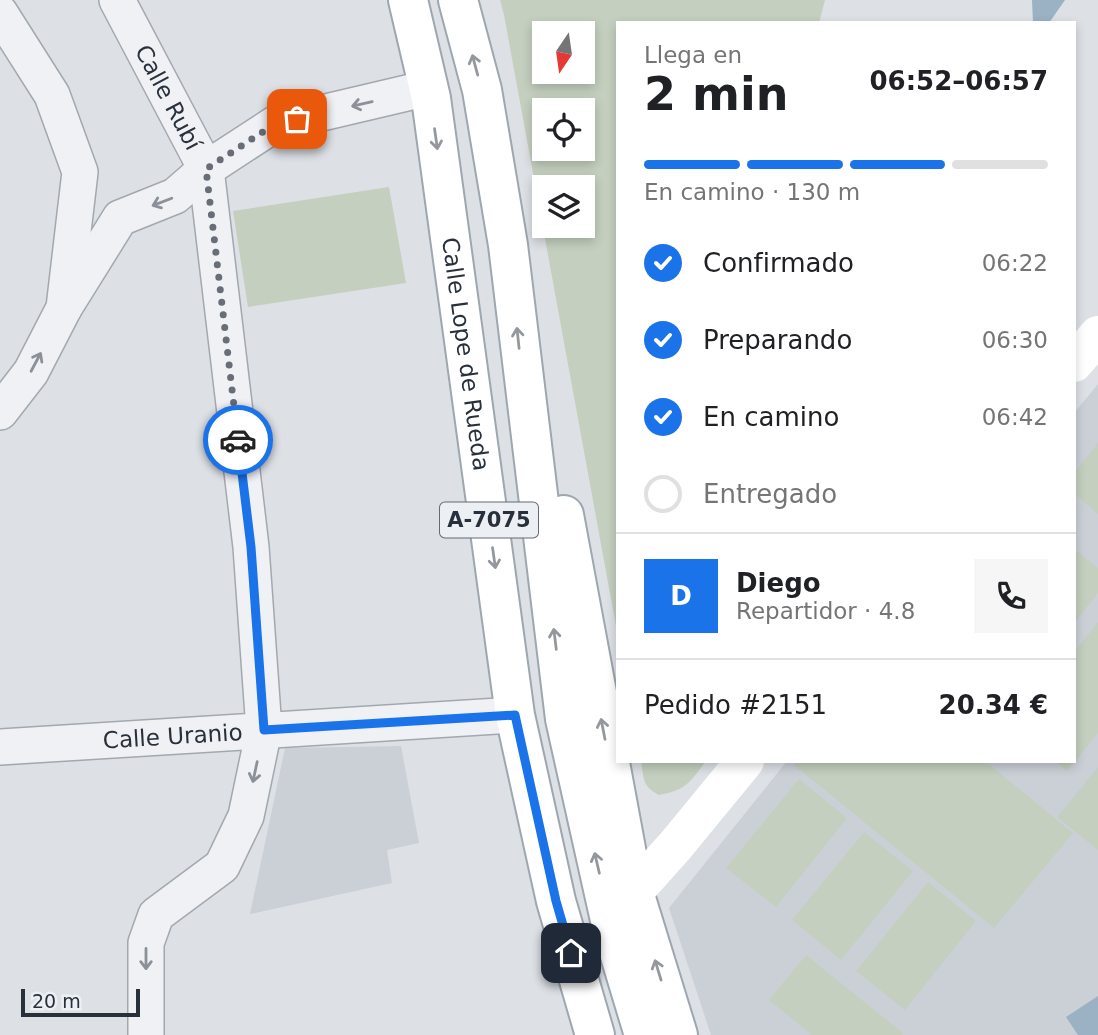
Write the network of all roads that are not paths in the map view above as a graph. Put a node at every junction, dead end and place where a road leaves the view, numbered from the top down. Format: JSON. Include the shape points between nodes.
{"nodes":[{"id":1,"x":117,"y":0,"type":"edge"},
{"id":2,"x":408,"y":0,"type":"edge"},
{"id":3,"x":458,"y":0,"type":"edge"},
{"id":4,"x":0,"y":13,"type":"edge"},
{"id":5,"x":428,"y":88,"type":"junction"},
{"id":6,"x":206,"y":169,"type":"junction"},
{"id":7,"x":64,"y":308,"type":"junction"},
{"id":8,"x":1098,"y":335,"type":"edge"},
{"id":9,"x":1076,"y":361,"type":"edge"},
{"id":10,"x":526,"y":406,"type":"junction"},
{"id":11,"x":0,"y":412,"type":"edge"},
{"id":12,"x":515,"y":715,"type":"junction"},
{"id":13,"x":264,"y":730,"type":"junction"},
{"id":14,"x":0,"y":747,"type":"edge"},
{"id":15,"x":744,"y":763,"type":"edge"},
{"id":16,"x":634,"y":892,"type":"junction"},
{"id":17,"x":612,"y":929,"type":"junction"},
{"id":18,"x":590,"y":1020,"type":"edge"},
{"id":19,"x":146,"y":1035,"type":"edge"},
{"id":20,"x":644,"y":1035,"type":"edge"},
{"id":21,"x":678,"y":1035,"type":"edge"}],
"edges":[{"from":1,"to":6,"type":"street","name":"Calle Rubí"},
{"from":2,"to":5,"type":"main road","name":"Calle Lope de Rueda","number":"A-7075"},
{"from":10,"to":3,"type":"main road","number":"A-7075","one_way":true,"via":[[506,233],[482,90]]},
{"from":4,"to":7,"type":"street","via":[[52,95],[80,172]]},
{"from":5,"to":6,"type":"street","one_way":true,"via":[[275,124]]},
{"from":5,"to":12,"type":"main road","name":"Calle Lope de Rueda","number":"A-7075","one_way":true},
{"from":6,"to":7,"type":"street","one_way":true,"via":[[175,196],[120,218]]},
{"from":6,"to":13,"type":"street","name":"Calle Rubí","via":[[251,547]]},
{"from":11,"to":7,"type":"street","one_way":true,"via":[[31,372]]},
{"from":8,"to":9,"type":"main road"},
{"from":16,"to":10,"type":"main road","one_way":true,"via":[[550,443]]},
{"from":17,"to":10,"type":"main road","number":"A-7075","one_way":true,"via":[[565,719]]},
{"from":12,"to":13,"type":"street","name":"Calle Uranio"},
{"from":12,"to":18,"type":"main road","name":"Calle Lope de Rueda","number":"A-7075","via":[[556,901]]},
{"from":13,"to":14,"type":"street","name":"Calle Uranio"},
{"from":13,"to":19,"type":"street","name":"Calle Rubí","one_way":true,"via":[[246,816],[222,866],[156,915],[146,943]]},
{"from":15,"to":16,"type":"main road"},
{"from":16,"to":17,"type":"main road"},
{"from":21,"to":16,"type":"main road","one_way":true},
{"from":17,"to":18,"type":"main road"},
{"from":17,"to":20,"type":"main road","number":"A-7075"}]}
